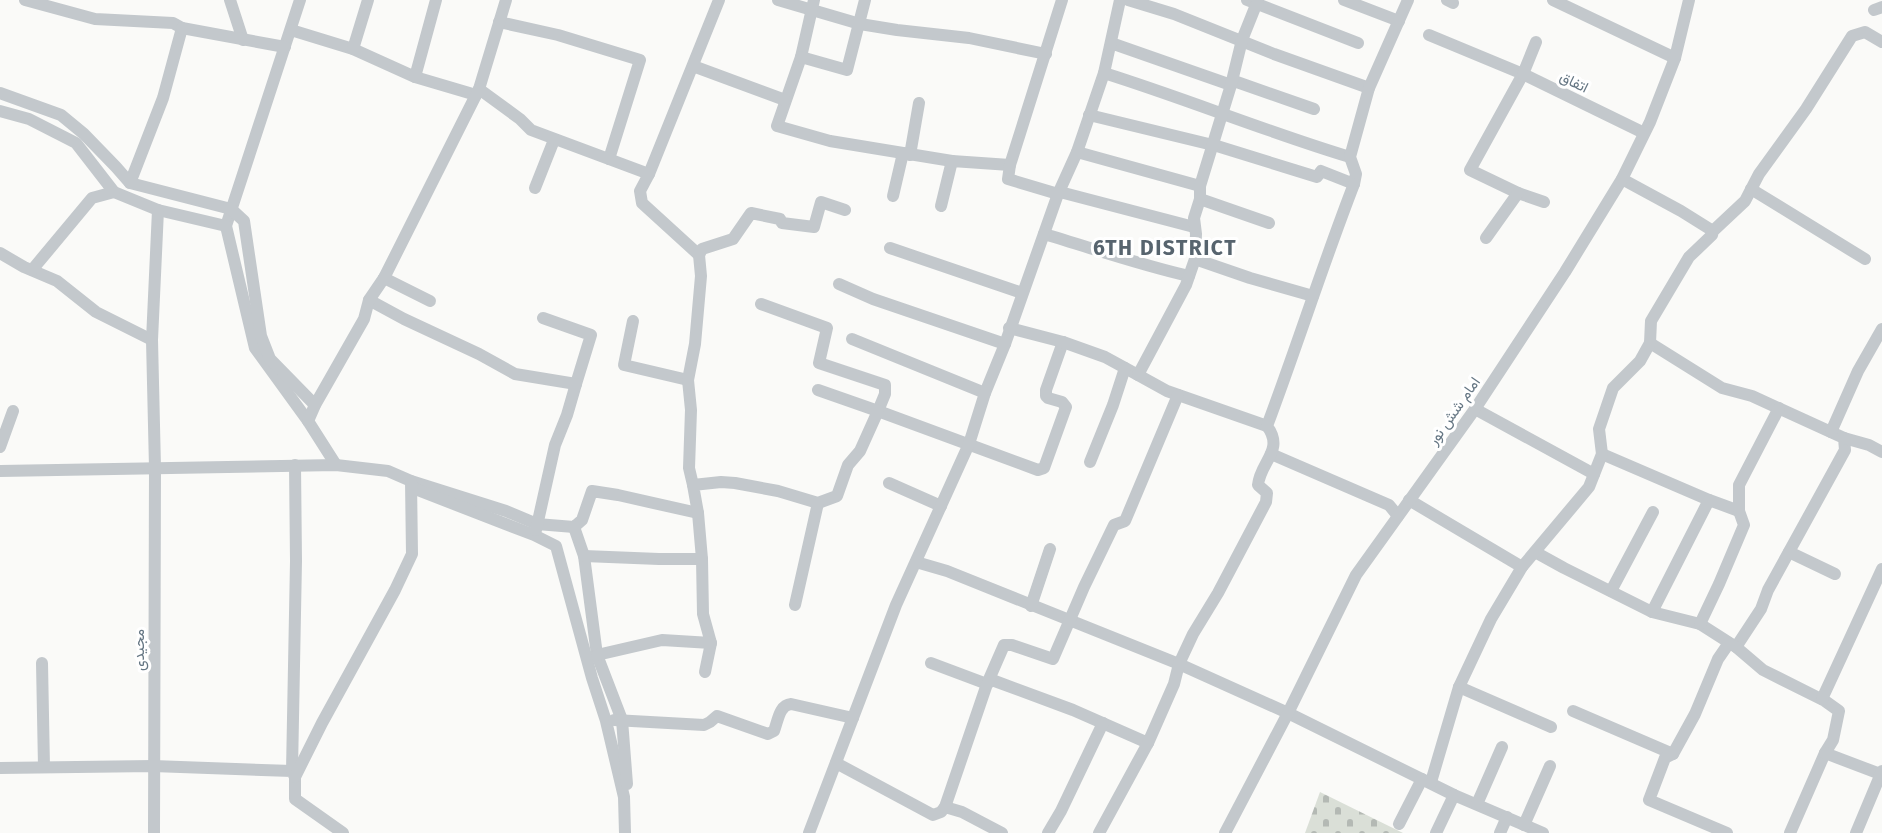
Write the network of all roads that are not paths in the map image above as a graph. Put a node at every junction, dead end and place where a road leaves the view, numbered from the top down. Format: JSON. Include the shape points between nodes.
{"nodes":[{"id":1,"x":25,"y":0,"type":"edge"},
{"id":2,"x":230,"y":0,"type":"edge"},
{"id":3,"x":300,"y":0,"type":"edge"},
{"id":4,"x":368,"y":0,"type":"edge"},
{"id":5,"x":436,"y":0,"type":"edge"},
{"id":6,"x":506,"y":0,"type":"edge"},
{"id":7,"x":719,"y":0,"type":"edge"},
{"id":8,"x":778,"y":0,"type":"edge"},
{"id":9,"x":865,"y":0,"type":"edge"},
{"id":10,"x":1062,"y":0,"type":"edge"},
{"id":11,"x":1120,"y":0,"type":"edge"},
{"id":12,"x":1128,"y":0,"type":"edge"},
{"id":13,"x":1344,"y":0,"type":"edge"},
{"id":14,"x":1408,"y":0,"type":"edge"},
{"id":15,"x":1553,"y":0,"type":"edge"},
{"id":16,"x":1689,"y":0,"type":"edge"},
{"id":17,"x":1254,"y":1,"type":"edge"},
{"id":18,"x":1371,"y":4,"type":"edge"},
{"id":19,"x":813,"y":5,"type":"edge"},
{"id":20,"x":1399,"y":21,"type":"junction"},
{"id":21,"x":499,"y":22,"type":"junction"},
{"id":22,"x":860,"y":24,"type":"junction"},
{"id":23,"x":182,"y":28,"type":"junction"},
{"id":24,"x":291,"y":30,"type":"junction"},
{"id":25,"x":1429,"y":35,"type":"dead end"},
{"id":26,"x":243,"y":40,"type":"junction"},
{"id":27,"x":1242,"y":40,"type":"junction"},
{"id":28,"x":1536,"y":42,"type":"dead end"},
{"id":29,"x":1882,"y":42,"type":"edge"},
{"id":30,"x":1111,"y":43,"type":"junction"},
{"id":31,"x":1358,"y":43,"type":"dead end"},
{"id":32,"x":285,"y":47,"type":"junction"},
{"id":33,"x":354,"y":49,"type":"junction"},
{"id":34,"x":1046,"y":54,"type":"junction"},
{"id":35,"x":801,"y":57,"type":"junction"},
{"id":36,"x":1675,"y":58,"type":"junction"},
{"id":37,"x":693,"y":66,"type":"junction"},
{"id":38,"x":1104,"y":73,"type":"junction"},
{"id":39,"x":1523,"y":74,"type":"junction"},
{"id":40,"x":415,"y":77,"type":"junction"},
{"id":41,"x":1231,"y":85,"type":"junction"},
{"id":42,"x":1369,"y":88,"type":"junction"},
{"id":43,"x":477,"y":92,"type":"junction"},
{"id":44,"x":0,"y":93,"type":"edge"},
{"id":45,"x":785,"y":100,"type":"junction"},
{"id":46,"x":919,"y":103,"type":"dead end"},
{"id":47,"x":1314,"y":109,"type":"dead end"},
{"id":48,"x":0,"y":111,"type":"edge"},
{"id":49,"x":1221,"y":114,"type":"junction"},
{"id":50,"x":1089,"y":115,"type":"junction"},
{"id":51,"x":1644,"y":133,"type":"junction"},
{"id":52,"x":554,"y":140,"type":"junction"},
{"id":53,"x":1212,"y":145,"type":"junction"},
{"id":54,"x":1077,"y":152,"type":"junction"},
{"id":55,"x":907,"y":154,"type":"junction"},
{"id":56,"x":1350,"y":157,"type":"junction"},
{"id":57,"x":609,"y":159,"type":"junction"},
{"id":58,"x":952,"y":161,"type":"junction"},
{"id":59,"x":1010,"y":165,"type":"junction"},
{"id":60,"x":649,"y":174,"type":"junction"},
{"id":61,"x":1622,"y":179,"type":"junction"},
{"id":62,"x":130,"y":183,"type":"junction"},
{"id":63,"x":1354,"y":184,"type":"junction"},
{"id":64,"x":535,"y":188,"type":"dead end"},
{"id":65,"x":1751,"y":189,"type":"junction"},
{"id":66,"x":114,"y":192,"type":"junction"},
{"id":67,"x":1200,"y":192,"type":"junction"},
{"id":68,"x":1059,"y":193,"type":"junction"},
{"id":69,"x":1518,"y":193,"type":"junction"},
{"id":70,"x":893,"y":196,"type":"dead end"},
{"id":71,"x":1544,"y":202,"type":"dead end"},
{"id":72,"x":942,"y":206,"type":"dead end"},
{"id":73,"x":231,"y":208,"type":"junction"},
{"id":74,"x":158,"y":210,"type":"junction"},
{"id":75,"x":845,"y":210,"type":"dead end"},
{"id":76,"x":1269,"y":223,"type":"dead end"},
{"id":77,"x":226,"y":226,"type":"junction"},
{"id":78,"x":1194,"y":227,"type":"junction"},
{"id":79,"x":1713,"y":231,"type":"junction"},
{"id":80,"x":1044,"y":234,"type":"junction"},
{"id":81,"x":1486,"y":238,"type":"dead end"},
{"id":82,"x":890,"y":248,"type":"dead end"},
{"id":83,"x":0,"y":253,"type":"edge"},
{"id":84,"x":699,"y":255,"type":"junction"},
{"id":85,"x":1195,"y":259,"type":"junction"},
{"id":86,"x":1865,"y":259,"type":"dead end"},
{"id":87,"x":32,"y":270,"type":"junction"},
{"id":88,"x":1189,"y":276,"type":"junction"},
{"id":89,"x":384,"y":278,"type":"junction"},
{"id":90,"x":839,"y":284,"type":"dead end"},
{"id":91,"x":1022,"y":293,"type":"junction"},
{"id":92,"x":1313,"y":296,"type":"junction"},
{"id":93,"x":369,"y":300,"type":"junction"},
{"id":94,"x":430,"y":301,"type":"dead end"},
{"id":95,"x":761,"y":304,"type":"dead end"},
{"id":96,"x":543,"y":318,"type":"dead end"},
{"id":97,"x":633,"y":321,"type":"dead end"},
{"id":98,"x":1009,"y":328,"type":"junction"},
{"id":99,"x":1882,"y":329,"type":"edge"},
{"id":100,"x":852,"y":339,"type":"dead end"},
{"id":101,"x":152,"y":340,"type":"junction"},
{"id":102,"x":1063,"y":342,"type":"junction"},
{"id":103,"x":1005,"y":344,"type":"junction"},
{"id":104,"x":1650,"y":344,"type":"junction"},
{"id":105,"x":1125,"y":368,"type":"junction"},
{"id":106,"x":1138,"y":375,"type":"junction"},
{"id":107,"x":688,"y":380,"type":"junction"},
{"id":108,"x":576,"y":384,"type":"junction"},
{"id":109,"x":818,"y":390,"type":"dead end"},
{"id":110,"x":985,"y":393,"type":"junction"},
{"id":111,"x":1178,"y":395,"type":"junction"},
{"id":112,"x":315,"y":405,"type":"junction"},
{"id":113,"x":1779,"y":408,"type":"junction"},
{"id":114,"x":1475,"y":409,"type":"junction"},
{"id":115,"x":13,"y":411,"type":"dead end"},
{"id":116,"x":878,"y":411,"type":"junction"},
{"id":117,"x":308,"y":421,"type":"junction"},
{"id":118,"x":1267,"y":426,"type":"junction"},
{"id":119,"x":1830,"y":432,"type":"junction"},
{"id":120,"x":1844,"y":438,"type":"junction"},
{"id":121,"x":969,"y":444,"type":"junction"},
{"id":122,"x":0,"y":447,"type":"edge"},
{"id":123,"x":1882,"y":453,"type":"edge"},
{"id":124,"x":1271,"y":454,"type":"junction"},
{"id":125,"x":1602,"y":454,"type":"junction"},
{"id":126,"x":1090,"y":462,"type":"dead end"},
{"id":127,"x":296,"y":465,"type":"junction"},
{"id":128,"x":336,"y":465,"type":"junction"},
{"id":129,"x":155,"y":468,"type":"junction"},
{"id":130,"x":361,"y":468,"type":"junction"},
{"id":131,"x":0,"y":471,"type":"edge"},
{"id":132,"x":1594,"y":474,"type":"junction"},
{"id":133,"x":890,"y":483,"type":"dead end"},
{"id":134,"x":410,"y":484,"type":"junction"},
{"id":135,"x":693,"y":485,"type":"junction"},
{"id":136,"x":1409,"y":500,"type":"junction"},
{"id":137,"x":1709,"y":500,"type":"junction"},
{"id":138,"x":818,"y":503,"type":"junction"},
{"id":139,"x":941,"y":506,"type":"junction"},
{"id":140,"x":1739,"y":511,"type":"junction"},
{"id":141,"x":1653,"y":512,"type":"dead end"},
{"id":142,"x":698,"y":513,"type":"junction"},
{"id":143,"x":1398,"y":516,"type":"junction"},
{"id":144,"x":574,"y":527,"type":"junction"},
{"id":145,"x":536,"y":530,"type":"junction"},
{"id":146,"x":1050,"y":549,"type":"dead end"},
{"id":147,"x":1535,"y":552,"type":"junction"},
{"id":148,"x":1789,"y":552,"type":"junction"},
{"id":149,"x":584,"y":556,"type":"junction"},
{"id":150,"x":702,"y":559,"type":"junction"},
{"id":151,"x":916,"y":562,"type":"junction"},
{"id":152,"x":1522,"y":567,"type":"junction"},
{"id":153,"x":1882,"y":569,"type":"edge"},
{"id":154,"x":1835,"y":574,"type":"dead end"},
{"id":155,"x":1611,"y":591,"type":"junction"},
{"id":156,"x":795,"y":606,"type":"dead end"},
{"id":157,"x":1031,"y":606,"type":"junction"},
{"id":158,"x":1652,"y":612,"type":"junction"},
{"id":159,"x":1070,"y":620,"type":"junction"},
{"id":160,"x":1700,"y":624,"type":"junction"},
{"id":161,"x":711,"y":643,"type":"junction"},
{"id":162,"x":1732,"y":645,"type":"junction"},
{"id":163,"x":597,"y":655,"type":"junction"},
{"id":164,"x":42,"y":663,"type":"dead end"},
{"id":165,"x":931,"y":663,"type":"dead end"},
{"id":166,"x":1179,"y":664,"type":"junction"},
{"id":167,"x":705,"y":672,"type":"dead end"},
{"id":168,"x":987,"y":684,"type":"junction"},
{"id":169,"x":1459,"y":687,"type":"junction"},
{"id":170,"x":1822,"y":699,"type":"junction"},
{"id":171,"x":1573,"y":711,"type":"dead end"},
{"id":172,"x":1288,"y":713,"type":"junction"},
{"id":173,"x":853,"y":718,"type":"junction"},
{"id":174,"x":622,"y":720,"type":"junction"},
{"id":175,"x":606,"y":721,"type":"junction"},
{"id":176,"x":1103,"y":723,"type":"junction"},
{"id":177,"x":1551,"y":727,"type":"dead end"},
{"id":178,"x":1148,"y":743,"type":"junction"},
{"id":179,"x":1502,"y":747,"type":"dead end"},
{"id":180,"x":1825,"y":753,"type":"junction"},
{"id":181,"x":1673,"y":754,"type":"junction"},
{"id":182,"x":836,"y":763,"type":"junction"},
{"id":183,"x":153,"y":766,"type":"junction"},
{"id":184,"x":1550,"y":766,"type":"dead end"},
{"id":185,"x":44,"y":767,"type":"junction"},
{"id":186,"x":0,"y":768,"type":"edge"},
{"id":187,"x":1881,"y":772,"type":"edge"},
{"id":188,"x":294,"y":774,"type":"junction"},
{"id":189,"x":1427,"y":781,"type":"junction"},
{"id":190,"x":1454,"y":795,"type":"junction"},
{"id":191,"x":1477,"y":804,"type":"junction"},
{"id":192,"x":945,"y":807,"type":"junction"},
{"id":193,"x":1507,"y":817,"type":"junction"},
{"id":194,"x":1399,"y":824,"type":"dead end"},
{"id":195,"x":1524,"y":825,"type":"junction"},
{"id":196,"x":982,"y":828,"type":"edge"},
{"id":197,"x":154,"y":833,"type":"edge"},
{"id":198,"x":344,"y":833,"type":"edge"},
{"id":199,"x":625,"y":833,"type":"edge"},
{"id":200,"x":631,"y":833,"type":"edge"},
{"id":201,"x":809,"y":833,"type":"edge"},
{"id":202,"x":1002,"y":833,"type":"edge"},
{"id":203,"x":1048,"y":833,"type":"edge"},
{"id":204,"x":1099,"y":833,"type":"edge"},
{"id":205,"x":1225,"y":833,"type":"edge"},
{"id":206,"x":1436,"y":833,"type":"edge"},
{"id":207,"x":1500,"y":833,"type":"edge"},
{"id":208,"x":1543,"y":833,"type":"edge"},
{"id":209,"x":1727,"y":833,"type":"edge"},
{"id":210,"x":1790,"y":833,"type":"edge"},
{"id":211,"x":1856,"y":833,"type":"edge"}],
"edges":[{"from":1,"to":23,"type":"street","via":[[95,19],[164,22]]},
{"from":2,"to":26,"type":"street"},
{"from":3,"to":24,"type":"street"},
{"from":4,"to":33,"type":"street"},
{"from":5,"to":40,"type":"street"},
{"from":6,"to":21,"type":"street"},
{"from":7,"to":37,"type":"street"},
{"from":8,"to":19,"type":"street"},
{"from":9,"to":22,"type":"street"},
{"from":10,"to":34,"type":"street"},
{"from":11,"to":30,"type":"street"},
{"from":12,"to":27,"type":"street"},
{"from":13,"to":18,"type":"street"},
{"from":14,"to":20,"type":"street"},
{"from":15,"to":36,"type":"street"},
{"from":16,"to":36,"type":"street","name":"امام شش نور"},
{"from":17,"to":27,"type":"street"},
{"from":17,"to":31,"type":"street"},
{"from":18,"to":20,"type":"street"},
{"from":19,"to":22,"type":"street"},
{"from":19,"to":35,"type":"street"},
{"from":20,"to":42,"type":"street"},
{"from":21,"to":43,"type":"street"},
{"from":21,"to":57,"type":"street","via":[[640,60]]},
{"from":22,"to":34,"type":"street","via":[[969,38]]},
{"from":22,"to":35,"type":"street","via":[[847,70]]},
{"from":23,"to":26,"type":"street"},
{"from":23,"to":62,"type":"street","via":[[163,98]]},
{"from":24,"to":32,"type":"street"},
{"from":24,"to":33,"type":"street"},
{"from":25,"to":39,"type":"street","name":"اتفاق"},
{"from":26,"to":32,"type":"street"},
{"from":27,"to":41,"type":"street"},
{"from":27,"to":42,"type":"street"},
{"from":28,"to":39,"type":"street"},
{"from":29,"to":65,"type":"street","via":[[1865,32],[1852,36]]},
{"from":30,"to":38,"type":"street"},
{"from":30,"to":41,"type":"street"},
{"from":32,"to":73,"type":"street"},
{"from":33,"to":40,"type":"street"},
{"from":34,"to":59,"type":"street"},
{"from":35,"to":45,"type":"street"},
{"from":36,"to":51,"type":"street","name":"امام شش نور"},
{"from":37,"to":45,"type":"street"},
{"from":37,"to":60,"type":"street"},
{"from":38,"to":49,"type":"street"},
{"from":38,"to":50,"type":"street"},
{"from":39,"to":51,"type":"street","name":"اتفاق"},
{"from":39,"to":69,"type":"street","via":[[1470,170]]},
{"from":40,"to":43,"type":"street"},
{"from":41,"to":47,"type":"street","via":[[1234,81]]},
{"from":41,"to":49,"type":"street"},
{"from":42,"to":56,"type":"street"},
{"from":43,"to":52,"type":"street","via":[[520,118],[531,130]]},
{"from":43,"to":89,"type":"street"},
{"from":44,"to":62,"type":"street","via":[[61,115]]},
{"from":45,"to":55,"type":"street","via":[[777,126],[830,141]]},
{"from":46,"to":55,"type":"street"},
{"from":48,"to":66,"type":"street","via":[[29,119],[76,143]]},
{"from":49,"to":53,"type":"street"},
{"from":49,"to":56,"type":"street"},
{"from":50,"to":53,"type":"street"},
{"from":50,"to":54,"type":"street"},
{"from":51,"to":61,"type":"street","name":"امام شش نور"},
{"from":52,"to":57,"type":"street"},
{"from":52,"to":64,"type":"street"},
{"from":53,"to":63,"type":"street","via":[[1317,177],[1321,171]]},
{"from":53,"to":67,"type":"street"},
{"from":54,"to":67,"type":"street"},
{"from":54,"to":68,"type":"street"},
{"from":55,"to":58,"type":"street"},
{"from":55,"to":70,"type":"street"},
{"from":56,"to":63,"type":"street","via":[[1356,174]]},
{"from":57,"to":60,"type":"street"},
{"from":58,"to":59,"type":"street"},
{"from":58,"to":72,"type":"street"},
{"from":59,"to":68,"type":"street","via":[[1008,179]]},
{"from":60,"to":84,"type":"street","via":[[640,191],[642,203]]},
{"from":61,"to":79,"type":"street"},
{"from":61,"to":114,"type":"street","name":"امام شش نور"},
{"from":62,"to":73,"type":"street"},
{"from":63,"to":92,"type":"street"},
{"from":65,"to":79,"type":"street","via":[[1745,201]]},
{"from":65,"to":86,"type":"street"},
{"from":66,"to":74,"type":"street"},
{"from":66,"to":87,"type":"street","via":[[92,198]]},
{"from":67,"to":76,"type":"street"},
{"from":67,"to":78,"type":"street"},
{"from":68,"to":78,"type":"street"},
{"from":68,"to":80,"type":"street"},
{"from":69,"to":71,"type":"street"},
{"from":69,"to":81,"type":"street"},
{"from":73,"to":77,"type":"street"},
{"from":73,"to":112,"type":"street","via":[[244,221],[261,336],[270,359]]},
{"from":74,"to":77,"type":"street"},
{"from":74,"to":101,"type":"street","name":"مجیدی"},
{"from":75,"to":84,"type":"street","via":[[821,202],[814,227],[782,223],[780,219],[751,213],[733,239],[702,249]]},
{"from":77,"to":117,"type":"street","via":[[255,348]]},
{"from":78,"to":85,"type":"street"},
{"from":79,"to":104,"type":"street","via":[[1689,257],[1651,321]]},
{"from":80,"to":88,"type":"street"},
{"from":80,"to":91,"type":"street"},
{"from":82,"to":91,"type":"street"},
{"from":83,"to":87,"type":"street"},
{"from":84,"to":107,"type":"street","via":[[701,276]]},
{"from":85,"to":88,"type":"street"},
{"from":85,"to":92,"type":"street"},
{"from":87,"to":101,"type":"street","via":[[57,281],[96,312]]},
{"from":88,"to":106,"type":"street"},
{"from":89,"to":93,"type":"street"},
{"from":89,"to":94,"type":"street"},
{"from":90,"to":103,"type":"street"},
{"from":91,"to":98,"type":"street"},
{"from":92,"to":118,"type":"street"},
{"from":93,"to":108,"type":"street","via":[[515,374]]},
{"from":93,"to":112,"type":"street","via":[[364,319]]},
{"from":95,"to":116,"type":"street","via":[[827,328],[819,363],[885,385]]},
{"from":96,"to":108,"type":"street","via":[[591,335]]},
{"from":97,"to":107,"type":"street","via":[[624,365]]},
{"from":98,"to":102,"type":"street"},
{"from":98,"to":103,"type":"street"},
{"from":99,"to":119,"type":"street"},
{"from":100,"to":110,"type":"street"},
{"from":101,"to":129,"type":"street","name":"مجیدی"},
{"from":102,"to":105,"type":"street"},
{"from":102,"to":121,"type":"street","via":[[1046,396],[1066,407],[1044,468],[1038,470]]},
{"from":103,"to":110,"type":"street"},
{"from":104,"to":113,"type":"street","via":[[1722,388]]},
{"from":104,"to":125,"type":"street","via":[[1640,361],[1613,388],[1599,429]]},
{"from":105,"to":106,"type":"street"},
{"from":105,"to":126,"type":"street"},
{"from":106,"to":111,"type":"street"},
{"from":107,"to":135,"type":"street","via":[[689,468]]},
{"from":108,"to":145,"type":"street","via":[[555,444]]},
{"from":109,"to":116,"type":"street"},
{"from":110,"to":121,"type":"street"},
{"from":111,"to":118,"type":"street"},
{"from":111,"to":159,"type":"street","via":[[1125,520],[1114,525]]},
{"from":112,"to":117,"type":"street"},
{"from":113,"to":119,"type":"street"},
{"from":113,"to":140,"type":"street","via":[[1739,484]]},
{"from":114,"to":132,"type":"street"},
{"from":114,"to":136,"type":"street","name":"امام شش نور"},
{"from":115,"to":122,"type":"street"},
{"from":116,"to":121,"type":"street"},
{"from":116,"to":138,"type":"street","via":[[860,451],[848,465],[837,496]]},
{"from":117,"to":128,"type":"street"},
{"from":118,"to":124,"type":"street","via":[[1274,439]]},
{"from":119,"to":120,"type":"street"},
{"from":120,"to":123,"type":"street"},
{"from":120,"to":148,"type":"street","via":[[1845,450]]},
{"from":121,"to":139,"type":"street"},
{"from":124,"to":143,"type":"street","via":[[1389,505]]},
{"from":124,"to":166,"type":"street","via":[[1258,485],[1267,494],[1266,502]]},
{"from":125,"to":132,"type":"street"},
{"from":125,"to":137,"type":"street"},
{"from":127,"to":128,"type":"street"},
{"from":127,"to":129,"type":"street"},
{"from":127,"to":188,"type":"street"},
{"from":128,"to":130,"type":"street"},
{"from":129,"to":131,"type":"street"},
{"from":129,"to":183,"type":"street","name":"مجیدی"},
{"from":130,"to":134,"type":"street"},
{"from":130,"to":134,"type":"street","via":[[394,470]]},
{"from":132,"to":147,"type":"street","via":[[1589,487]]},
{"from":133,"to":139,"type":"street"},
{"from":134,"to":145,"type":"street","via":[[506,511]]},
{"from":134,"to":188,"type":"street","via":[[412,554]]},
{"from":135,"to":138,"type":"street","via":[[735,483]]},
{"from":135,"to":142,"type":"street"},
{"from":136,"to":143,"type":"street","name":"امام شش نور"},
{"from":136,"to":152,"type":"street"},
{"from":137,"to":140,"type":"street"},
{"from":137,"to":158,"type":"street"},
{"from":138,"to":156,"type":"street"},
{"from":139,"to":151,"type":"street"},
{"from":140,"to":160,"type":"street","via":[[1744,525]]},
{"from":141,"to":155,"type":"street"},
{"from":142,"to":144,"type":"street","via":[[592,491],[582,520]]},
{"from":142,"to":150,"type":"street"},
{"from":143,"to":172,"type":"street","name":"امام شش نور","via":[[1356,575]]},
{"from":144,"to":145,"type":"street"},
{"from":144,"to":149,"type":"street"},
{"from":145,"to":175,"type":"street","via":[[556,546]]},
{"from":146,"to":157,"type":"street"},
{"from":147,"to":152,"type":"street"},
{"from":147,"to":155,"type":"street"},
{"from":148,"to":154,"type":"street"},
{"from":148,"to":162,"type":"street","via":[[1761,609]]},
{"from":149,"to":150,"type":"street"},
{"from":149,"to":163,"type":"street"},
{"from":150,"to":161,"type":"street","via":[[703,614]]},
{"from":151,"to":157,"type":"street","via":[[947,570]]},
{"from":151,"to":173,"type":"street"},
{"from":152,"to":169,"type":"street","via":[[1491,619]]},
{"from":153,"to":170,"type":"street"},
{"from":155,"to":158,"type":"street"},
{"from":157,"to":159,"type":"street"},
{"from":158,"to":160,"type":"street"},
{"from":159,"to":166,"type":"street"},
{"from":159,"to":168,"type":"street","via":[[1053,659],[1004,645]]},
{"from":160,"to":162,"type":"street"},
{"from":161,"to":163,"type":"street","via":[[662,640]]},
{"from":161,"to":167,"type":"street"},
{"from":162,"to":170,"type":"street","via":[[1763,670]]},
{"from":162,"to":181,"type":"street","via":[[1718,659]]},
{"from":163,"to":174,"type":"street"},
{"from":164,"to":185,"type":"street"},
{"from":165,"to":168,"type":"street"},
{"from":166,"to":172,"type":"street"},
{"from":166,"to":178,"type":"street"},
{"from":168,"to":176,"type":"street","via":[[992,680]]},
{"from":168,"to":192,"type":"street"},
{"from":169,"to":177,"type":"street"},
{"from":169,"to":189,"type":"street"},
{"from":170,"to":180,"type":"street","via":[[1839,711],[1833,740]]},
{"from":171,"to":181,"type":"street"},
{"from":172,"to":189,"type":"street"},
{"from":172,"to":205,"type":"street","name":"امام شش نور"},
{"from":173,"to":174,"type":"street","via":[[791,704],[782,708],[774,731],[768,734],[717,716],[704,725]]},
{"from":173,"to":182,"type":"street"},
{"from":174,"to":175,"type":"street"},
{"from":174,"to":200,"type":"street"},
{"from":175,"to":199,"type":"street","via":[[624,797]]},
{"from":176,"to":178,"type":"street"},
{"from":176,"to":203,"type":"street"},
{"from":178,"to":204,"type":"street"},
{"from":179,"to":191,"type":"street"},
{"from":180,"to":187,"type":"street"},
{"from":180,"to":210,"type":"street"},
{"from":181,"to":209,"type":"street","via":[[1665,758],[1649,800]]},
{"from":182,"to":192,"type":"street","via":[[933,815]]},
{"from":182,"to":201,"type":"street"},
{"from":183,"to":185,"type":"street"},
{"from":183,"to":188,"type":"street"},
{"from":183,"to":197,"type":"street","name":"مجیدی"},
{"from":184,"to":195,"type":"street"},
{"from":185,"to":186,"type":"street"},
{"from":187,"to":211,"type":"street"},
{"from":188,"to":198,"type":"street","via":[[295,799]]},
{"from":189,"to":190,"type":"street"},
{"from":189,"to":194,"type":"street"},
{"from":190,"to":191,"type":"street"},
{"from":190,"to":206,"type":"street"},
{"from":191,"to":193,"type":"street"},
{"from":192,"to":196,"type":"street","via":[[962,812]]},
{"from":193,"to":195,"type":"street"},
{"from":193,"to":207,"type":"street"},
{"from":195,"to":208,"type":"street"},
{"from":196,"to":202,"type":"street"}]}
